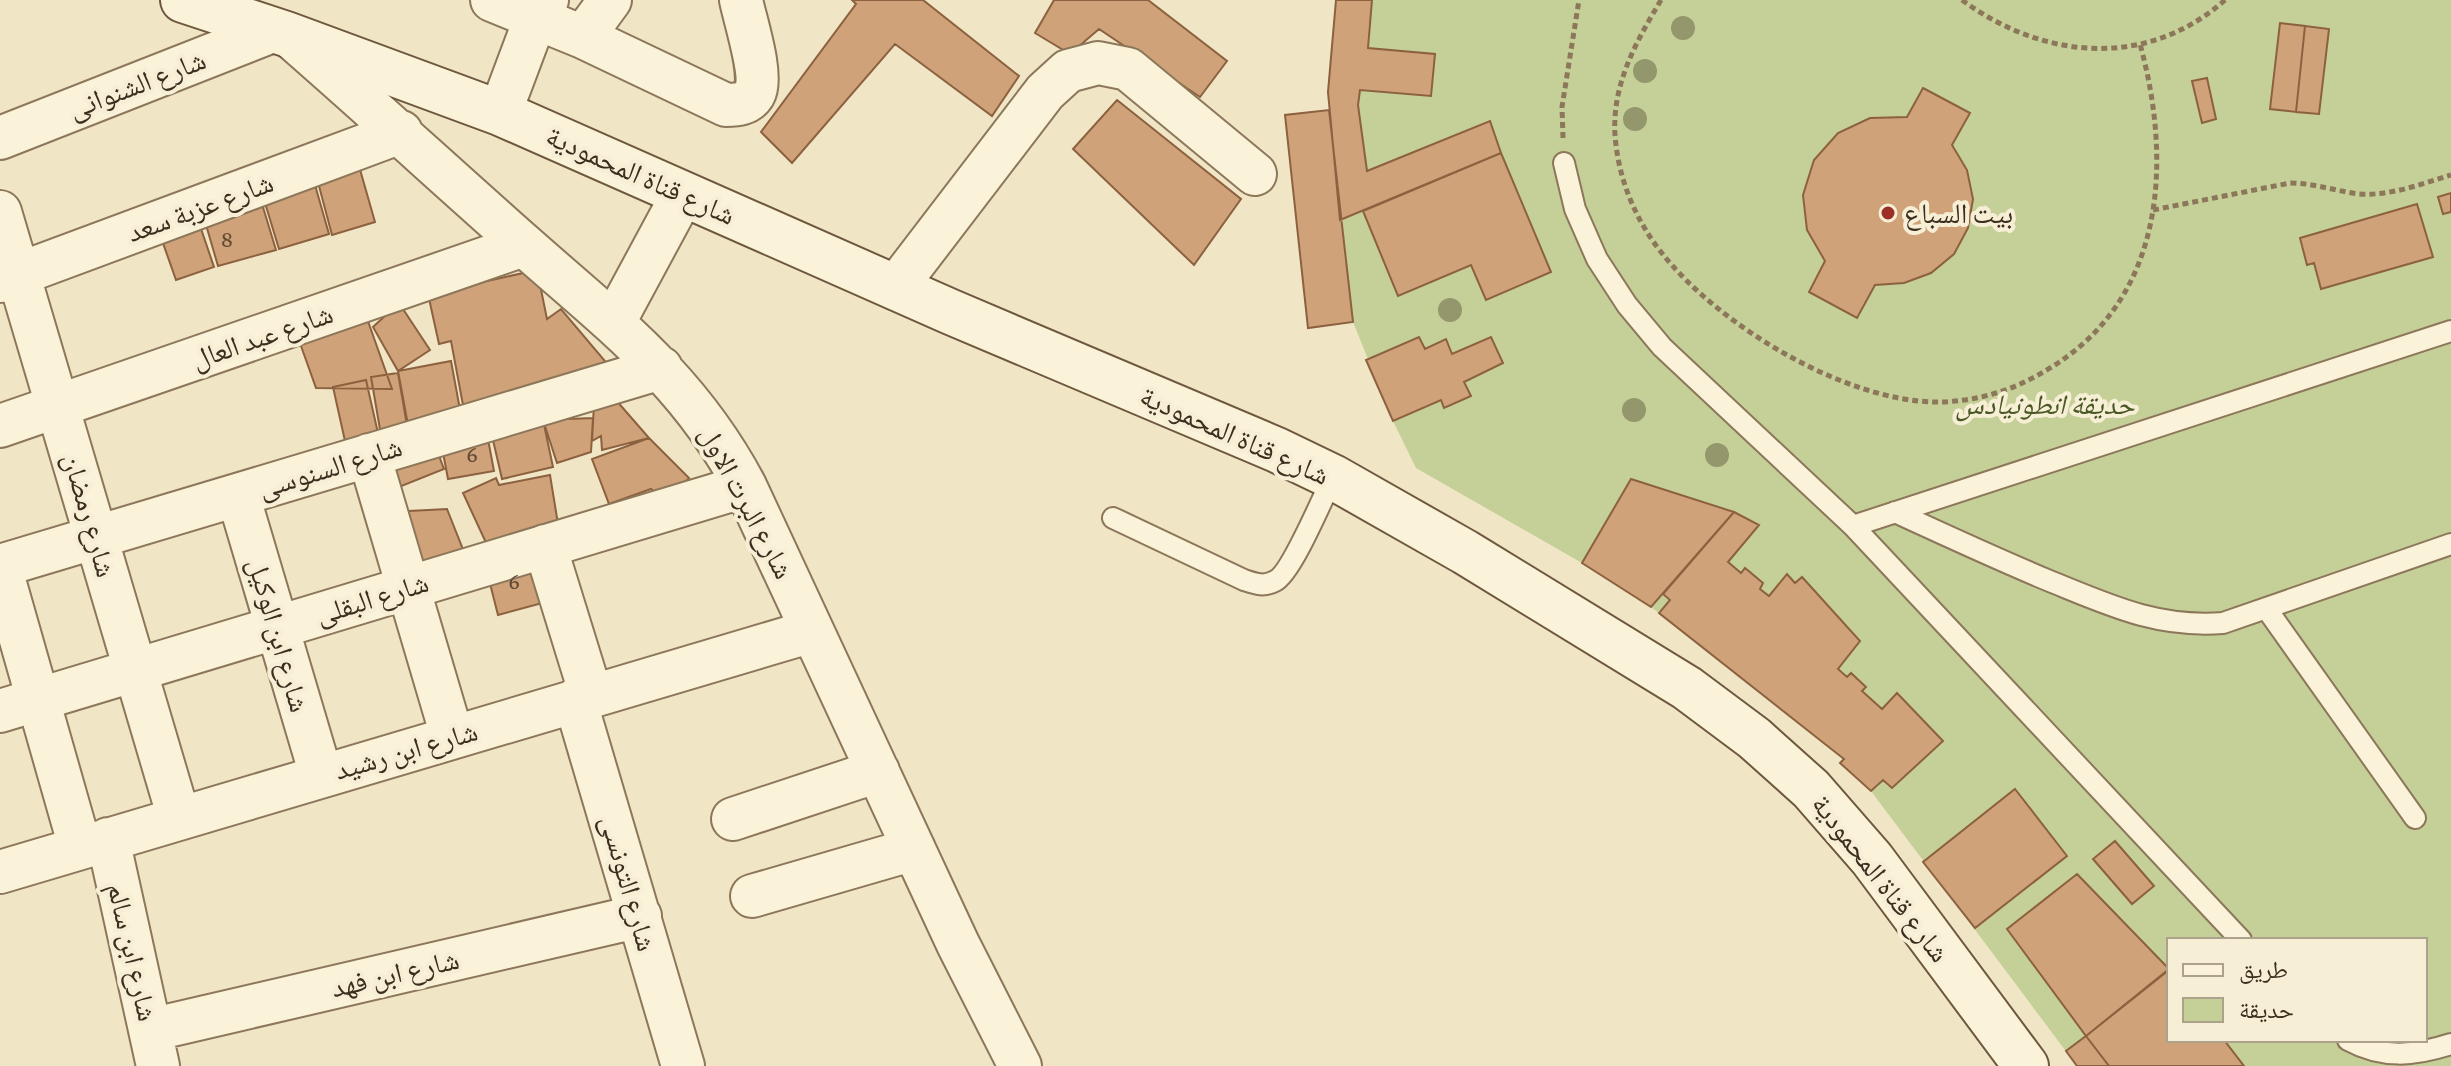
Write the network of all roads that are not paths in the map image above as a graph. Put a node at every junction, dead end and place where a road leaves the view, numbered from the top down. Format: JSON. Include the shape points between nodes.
{"nodes":[{"id":1,"x":183,"y":0,"type":"edge"},
{"id":2,"x":492,"y":0,"type":"edge"},
{"id":3,"x":610,"y":0,"type":"edge"},
{"id":4,"x":741,"y":0,"type":"edge"},
{"id":5,"x":542,"y":8,"type":"edge"},
{"id":6,"x":280,"y":32,"type":"junction"},
{"id":7,"x":583,"y":37,"type":"junction"},
{"id":8,"x":500,"y":113,"type":"junction"},
{"id":9,"x":401,"y":132,"type":"junction"},
{"id":10,"x":0,"y":138,"type":"edge"},
{"id":11,"x":1564,"y":163,"type":"road end"},
{"id":12,"x":1255,"y":174,"type":"dead end"},
{"id":13,"x":683,"y":194,"type":"junction"},
{"id":14,"x":0,"y":212,"type":"edge"},
{"id":15,"x":524,"y":245,"type":"junction"},
{"id":16,"x":9,"y":277,"type":"edge"},
{"id":17,"x":895,"y":288,"type":"junction"},
{"id":18,"x":614,"y":322,"type":"junction"},
{"id":19,"x":2451,"y":331,"type":"edge"},
{"id":20,"x":661,"y":368,"type":"junction"},
{"id":21,"x":58,"y":407,"type":"junction"},
{"id":22,"x":0,"y":426,"type":"edge"},
{"id":23,"x":369,"y":455,"type":"junction"},
{"id":24,"x":1333,"y":477,"type":"junction"},
{"id":25,"x":745,"y":486,"type":"junction"},
{"id":26,"x":238,"y":495,"type":"junction"},
{"id":27,"x":1895,"y":512,"type":"junction"},
{"id":28,"x":1113,"y":518,"type":"dead end"},
{"id":29,"x":1853,"y":526,"type":"junction"},
{"id":30,"x":96,"y":538,"type":"junction"},
{"id":31,"x":2451,"y":544,"type":"edge"},
{"id":32,"x":545,"y":546,"type":"junction"},
{"id":33,"x":0,"y":566,"type":"edge"},
{"id":34,"x":408,"y":587,"type":"junction"},
{"id":35,"x":2266,"y":608,"type":"junction"},
{"id":36,"x":277,"y":627,"type":"junction"},
{"id":37,"x":812,"y":631,"type":"junction"},
{"id":38,"x":136,"y":670,"type":"junction"},
{"id":39,"x":583,"y":698,"type":"junction"},
{"id":40,"x":19,"y":705,"type":"edge"},
{"id":41,"x":452,"y":736,"type":"junction"},
{"id":42,"x":878,"y":771,"type":"junction"},
{"id":43,"x":321,"y":775,"type":"junction"},
{"id":44,"x":179,"y":818,"type":"junction"},
{"id":45,"x":2415,"y":818,"type":"dead end"},
{"id":46,"x":733,"y":819,"type":"dead end"},
{"id":47,"x":94,"y":843,"type":"junction"},
{"id":48,"x":914,"y":849,"type":"junction"},
{"id":49,"x":0,"y":872,"type":"edge"},
{"id":50,"x":752,"y":896,"type":"dead end"},
{"id":51,"x":640,"y":916,"type":"junction"},
{"id":52,"x":2239,"y":938,"type":"edge"},
{"id":53,"x":2352,"y":1042,"type":"edge"},
{"id":54,"x":2451,"y":1044,"type":"edge"},
{"id":55,"x":154,"y":1048,"type":"edge"},
{"id":56,"x":683,"y":1066,"type":"edge"},
{"id":57,"x":1020,"y":1066,"type":"edge"},
{"id":58,"x":2026,"y":1066,"type":"edge"}],
"edges":[{"from":1,"to":6,"type":"main road","name":"شارع البرت الاول"},
{"from":2,"to":5,"type":"street"},
{"from":3,"to":7,"type":"street"},
{"from":4,"to":7,"type":"street","via":[[758,79],[754,94],[742,104],[726,105]]},
{"from":5,"to":7,"type":"street"},
{"from":5,"to":8,"type":"street"},
{"from":6,"to":8,"type":"main road","name":"شارع قناة المحمودية"},
{"from":6,"to":9,"type":"street","name":"شارع البرت الاول"},
{"from":6,"to":10,"type":"street","name":"شارع الشنوانى"},
{"from":8,"to":13,"type":"main road","name":"شارع قناة المحمودية"},
{"from":9,"to":15,"type":"street","name":"شارع البرت الاول"},
{"from":9,"to":16,"type":"street","name":"شارع عزبة سعد"},
{"from":11,"to":29,"type":"lane","via":[[1575,209],[1597,259],[1627,305],[1662,347]]},
{"from":12,"to":17,"type":"street","via":[[1128,69],[1098,63],[1068,71],[1045,92]]},
{"from":13,"to":17,"type":"main road","name":"شارع قناة المحمودية"},
{"from":13,"to":18,"type":"street"},
{"from":14,"to":16,"type":"street","name":"شارع رمضان"},
{"from":15,"to":18,"type":"street","name":"شارع البرت الاول"},
{"from":15,"to":21,"type":"street","name":"شارع عبد العال"},
{"from":16,"to":21,"type":"street","name":"شارع رمضان"},
{"from":17,"to":24,"type":"main road","name":"شارع قناة المحمودية"},
{"from":18,"to":20,"type":"street","name":"شارع البرت الاول"},
{"from":19,"to":27,"type":"lane"},
{"from":20,"to":23,"type":"street","name":"شارع السنوسى"},
{"from":20,"to":25,"type":"street","name":"شارع البرت الاول","via":[[708,423]]},
{"from":21,"to":22,"type":"street","name":"شارع عبد العال"},
{"from":21,"to":30,"type":"street","name":"شارع رمضان"},
{"from":23,"to":26,"type":"street","name":"شارع السنوسى"},
{"from":23,"to":34,"type":"street"},
{"from":24,"to":28,"type":"lane","via":[[1289,566],[1278,580],[1261,585]]},
{"from":24,"to":58,"type":"main road","name":"شارع قناة المحمودية","via":[[1687,688],[1754,738],[1811,789],[1872,859]]},
{"from":25,"to":32,"type":"street","name":"شارع البقلى"},
{"from":25,"to":37,"type":"street","name":"شارع البرت الاول"},
{"from":26,"to":30,"type":"street","name":"شارع السنوسى"},
{"from":26,"to":36,"type":"street","name":"شارع ابن الوكيل"},
{"from":27,"to":29,"type":"lane"},
{"from":27,"to":35,"type":"lane","via":[[2022,570],[2146,618],[2223,623]]},
{"from":29,"to":52,"type":"lane"},
{"from":30,"to":33,"type":"street","name":"شارع السنوسى"},
{"from":30,"to":38,"type":"street","name":"شارع رمضان"},
{"from":31,"to":35,"type":"lane"},
{"from":32,"to":34,"type":"street","name":"شارع البقلى"},
{"from":32,"to":39,"type":"street","name":"شارع التونسى"},
{"from":33,"to":40,"type":"street","name":"شارع ابن سالم"},
{"from":34,"to":36,"type":"street","name":"شارع البقلى"},
{"from":34,"to":41,"type":"street"},
{"from":35,"to":45,"type":"lane"},
{"from":36,"to":38,"type":"street","name":"شارع البقلى"},
{"from":36,"to":43,"type":"street","name":"شارع ابن الوكيل"},
{"from":37,"to":39,"type":"street","name":"شارع ابن رشيد"},
{"from":37,"to":42,"type":"street","name":"شارع البرت الاول"},
{"from":38,"to":40,"type":"street","name":"شارع البقلى"},
{"from":38,"to":44,"type":"street","name":"شارع رمضان"},
{"from":39,"to":41,"type":"street","name":"شارع ابن رشيد"},
{"from":39,"to":51,"type":"street","name":"شارع التونسى"},
{"from":40,"to":47,"type":"street","name":"شارع ابن سالم"},
{"from":41,"to":43,"type":"street","name":"شارع ابن رشيد"},
{"from":42,"to":46,"type":"street"},
{"from":42,"to":48,"type":"street","name":"شارع البرت الاول"},
{"from":43,"to":44,"type":"street","name":"شارع ابن رشيد"},
{"from":44,"to":47,"type":"street","name":"شارع ابن رشيد"},
{"from":47,"to":49,"type":"street","name":"شارع ابن رشيد"},
{"from":47,"to":55,"type":"street","name":"شارع ابن سالم"},
{"from":48,"to":50,"type":"street"},
{"from":48,"to":57,"type":"street","name":"شارع البرت الاول"},
{"from":51,"to":55,"type":"street","name":"شارع ابن فهد"},
{"from":51,"to":56,"type":"street","name":"شارع التونسى"},
{"from":53,"to":54,"type":"lane","via":[[2390,1055]]}]}
